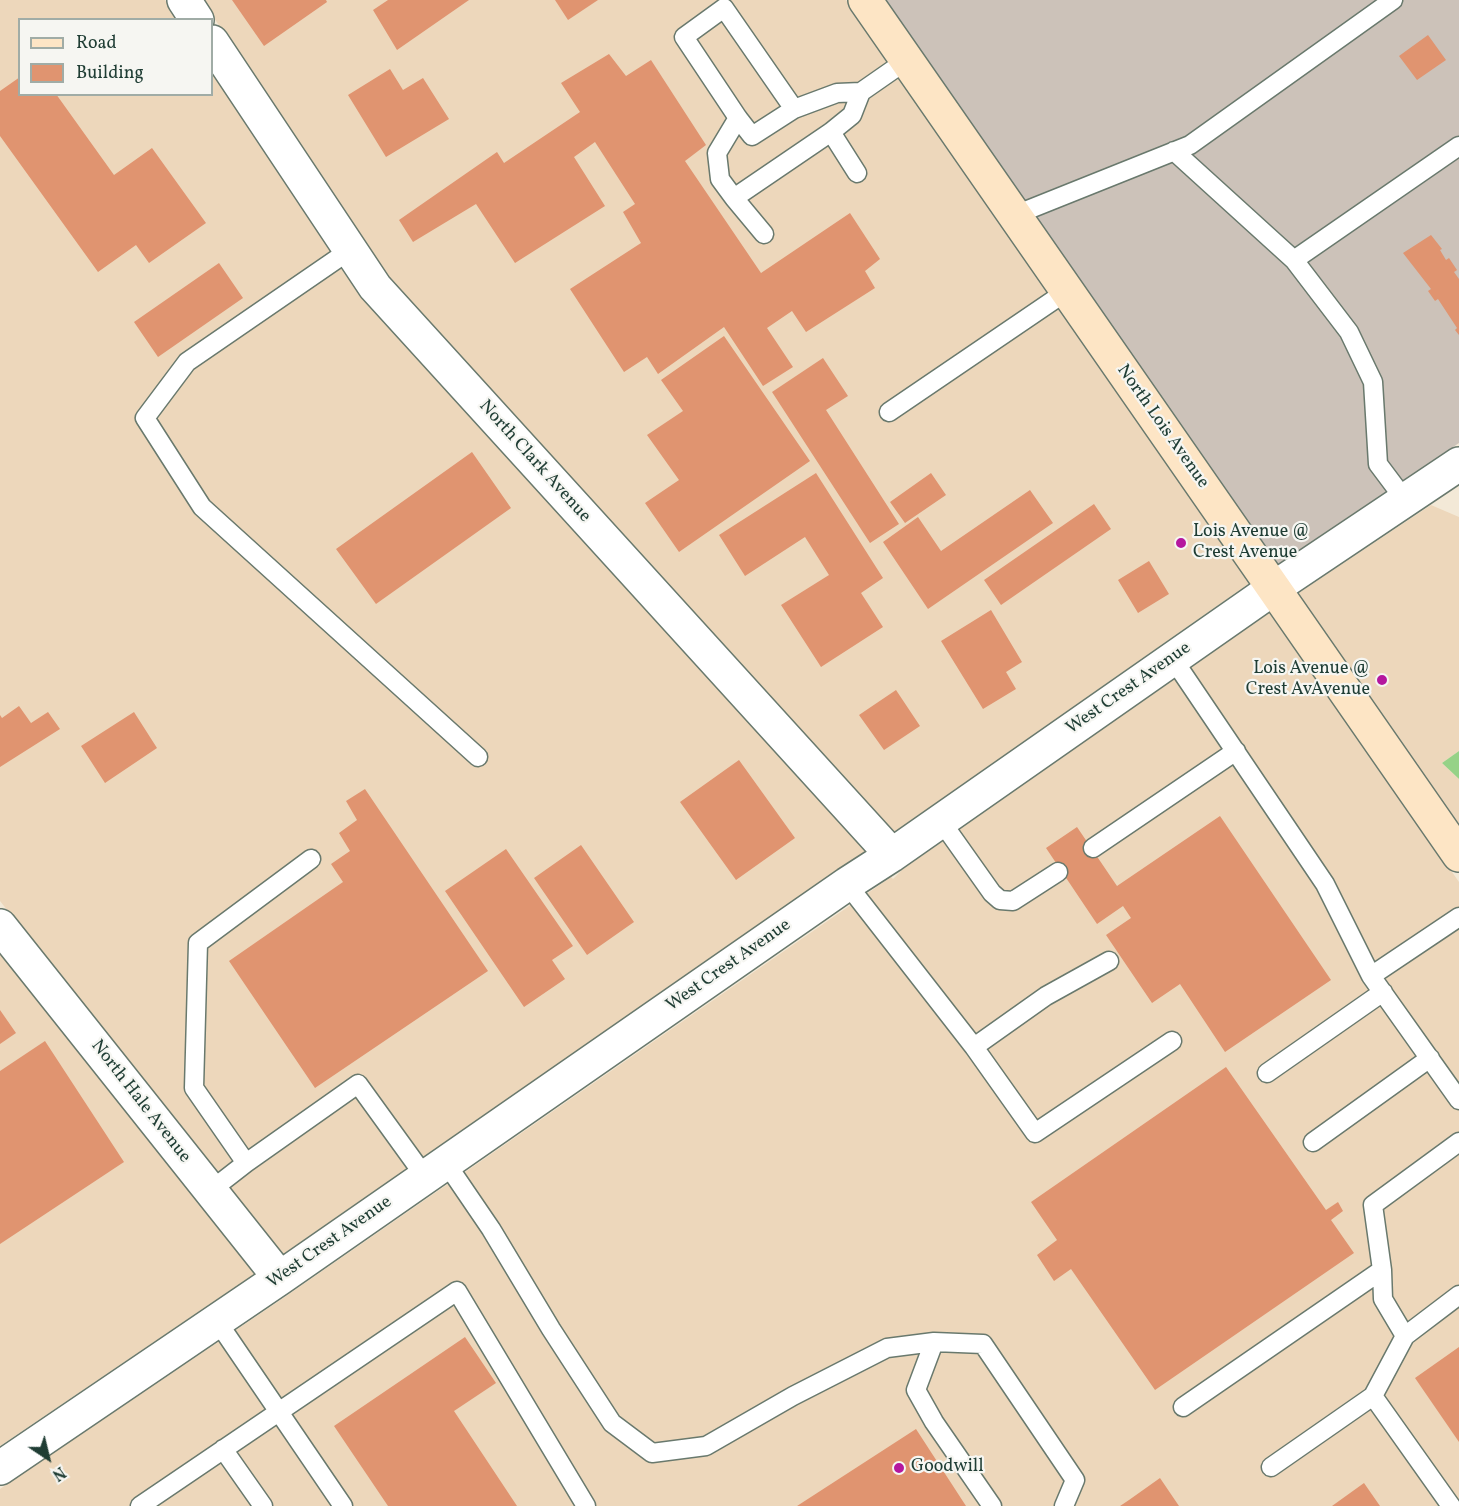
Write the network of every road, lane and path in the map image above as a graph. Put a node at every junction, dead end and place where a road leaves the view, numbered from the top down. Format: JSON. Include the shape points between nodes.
{"nodes":[{"id":1,"x":184,"y":0,"type":"edge"},
{"id":2,"x":865,"y":0,"type":"edge"},
{"id":3,"x":1393,"y":0,"type":"edge"},
{"id":4,"x":196,"y":18,"type":"edge"},
{"id":5,"x":213,"y":43,"type":"edge"},
{"id":6,"x":907,"y":60,"type":"junction"},
{"id":7,"x":861,"y":92,"type":"junction"},
{"id":8,"x":794,"y":109,"type":"junction"},
{"id":9,"x":738,"y":118,"type":"junction"},
{"id":10,"x":831,"y":132,"type":"junction"},
{"id":11,"x":1459,"y":146,"type":"edge"},
{"id":12,"x":1174,"y":151,"type":"junction"},
{"id":13,"x":858,"y":173,"type":"dead end"},
{"id":14,"x":734,"y":198,"type":"junction"},
{"id":15,"x":1014,"y":215,"type":"junction"},
{"id":16,"x":764,"y":234,"type":"dead end"},
{"id":17,"x":351,"y":250,"type":"junction"},
{"id":18,"x":1294,"y":260,"type":"junction"},
{"id":19,"x":1067,"y":291,"type":"junction"},
{"id":20,"x":889,"y":412,"type":"dead end"},
{"id":21,"x":1459,"y":464,"type":"edge"},
{"id":22,"x":1405,"y":500,"type":"junction"},
{"id":23,"x":1274,"y":588,"type":"junction"},
{"id":24,"x":1173,"y":659,"type":"junction"},
{"id":25,"x":1236,"y":751,"type":"junction"},
{"id":26,"x":478,"y":757,"type":"dead end"},
{"id":27,"x":941,"y":821,"type":"junction"},
{"id":28,"x":1093,"y":848,"type":"dead end"},
{"id":29,"x":892,"y":855,"type":"junction"},
{"id":30,"x":1459,"y":855,"type":"edge"},
{"id":31,"x":311,"y":859,"type":"dead end"},
{"id":32,"x":1058,"y":872,"type":"dead end"},
{"id":33,"x":847,"y":884,"type":"junction"},
{"id":34,"x":1459,"y":917,"type":"edge"},
{"id":35,"x":0,"y":926,"type":"edge"},
{"id":36,"x":1109,"y":961,"type":"dead end"},
{"id":37,"x":1371,"y":976,"type":"junction"},
{"id":38,"x":1383,"y":992,"type":"junction"},
{"id":39,"x":1172,"y":1041,"type":"dead end"},
{"id":40,"x":974,"y":1047,"type":"junction"},
{"id":41,"x":1430,"y":1058,"type":"junction"},
{"id":42,"x":1267,"y":1073,"type":"dead end"},
{"id":43,"x":1459,"y":1100,"type":"edge"},
{"id":44,"x":1313,"y":1142,"type":"dead end"},
{"id":45,"x":1459,"y":1142,"type":"edge"},
{"id":46,"x":246,"y":1163,"type":"junction"},
{"id":47,"x":436,"y":1171,"type":"junction"},
{"id":48,"x":210,"y":1191,"type":"junction"},
{"id":49,"x":1382,"y":1270,"type":"junction"},
{"id":50,"x":280,"y":1278,"type":"junction"},
{"id":51,"x":1459,"y":1294,"type":"edge"},
{"id":52,"x":217,"y":1321,"type":"junction"},
{"id":53,"x":1405,"y":1336,"type":"junction"},
{"id":54,"x":934,"y":1342,"type":"junction"},
{"id":55,"x":1373,"y":1396,"type":"junction"},
{"id":56,"x":1183,"y":1407,"type":"dead end"},
{"id":57,"x":279,"y":1412,"type":"junction"},
{"id":58,"x":223,"y":1449,"type":"junction"},
{"id":59,"x":1271,"y":1467,"type":"dead end"},
{"id":60,"x":0,"y":1468,"type":"edge"},
{"id":61,"x":140,"y":1506,"type":"edge"},
{"id":62,"x":263,"y":1506,"type":"edge"},
{"id":63,"x":343,"y":1506,"type":"edge"},
{"id":64,"x":586,"y":1506,"type":"edge"},
{"id":65,"x":992,"y":1506,"type":"edge"},
{"id":66,"x":1064,"y":1506,"type":"edge"},
{"id":67,"x":1451,"y":1506,"type":"edge"}],
"edges":[{"from":1,"to":4,"type":"street"},
{"from":2,"to":6,"type":"street","name":"North Lois Avenue"},
{"from":3,"to":12,"type":"lane","via":[[1190,145]]},
{"from":5,"to":17,"type":"street","name":"North Clark Avenue"},
{"from":6,"to":7,"type":"lane"},
{"from":6,"to":15,"type":"street","name":"North Lois Avenue"},
{"from":7,"to":8,"type":"lane","via":[[837,93]]},
{"from":7,"to":10,"type":"lane","via":[[852,115]]},
{"from":8,"to":9,"type":"lane","via":[[752,136]]},
{"from":8,"to":9,"type":"lane","via":[[724,8],[684,37]]},
{"from":9,"to":14,"type":"lane","via":[[717,153],[720,179]]},
{"from":10,"to":13,"type":"lane"},
{"from":10,"to":14,"type":"lane"},
{"from":11,"to":18,"type":"lane"},
{"from":12,"to":15,"type":"lane"},
{"from":12,"to":18,"type":"lane"},
{"from":14,"to":16,"type":"lane"},
{"from":15,"to":19,"type":"street","name":"North Lois Avenue"},
{"from":17,"to":26,"type":"lane","via":[[187,362],[145,418],[202,507]]},
{"from":17,"to":29,"type":"street","name":"North Clark Avenue","via":[[375,288]]},
{"from":18,"to":22,"type":"lane","via":[[1349,332],[1373,382],[1378,464]]},
{"from":19,"to":20,"type":"lane"},
{"from":19,"to":23,"type":"street","name":"North Lois Avenue"},
{"from":21,"to":22,"type":"street","name":"West Crest Avenue"},
{"from":22,"to":23,"type":"street","name":"West Crest Avenue"},
{"from":23,"to":24,"type":"street","name":"West Crest Avenue"},
{"from":23,"to":30,"type":"street","name":"North Lois Avenue"},
{"from":24,"to":25,"type":"lane"},
{"from":24,"to":27,"type":"street","name":"West Crest Avenue"},
{"from":25,"to":28,"type":"lane"},
{"from":25,"to":37,"type":"lane","via":[[1325,884]]},
{"from":27,"to":29,"type":"street","name":"West Crest Avenue"},
{"from":27,"to":32,"type":"lane","via":[[1000,900],[1013,901]]},
{"from":29,"to":33,"type":"street","name":"West Crest Avenue"},
{"from":31,"to":46,"type":"lane","via":[[198,943],[194,1088]]},
{"from":33,"to":40,"type":"lane"},
{"from":33,"to":47,"type":"street","name":"West Crest Avenue"},
{"from":34,"to":37,"type":"lane"},
{"from":35,"to":48,"type":"street","name":"North Hale Avenue"},
{"from":36,"to":40,"type":"lane","via":[[1046,996]]},
{"from":37,"to":38,"type":"lane"},
{"from":38,"to":41,"type":"lane"},
{"from":38,"to":42,"type":"lane"},
{"from":39,"to":40,"type":"lane","via":[[1035,1133]]},
{"from":41,"to":43,"type":"lane"},
{"from":41,"to":44,"type":"lane"},
{"from":45,"to":49,"type":"lane","via":[[1373,1205]]},
{"from":46,"to":47,"type":"lane","via":[[358,1084]]},
{"from":46,"to":48,"type":"lane"},
{"from":47,"to":50,"type":"street","name":"West Crest Avenue"},
{"from":47,"to":54,"type":"lane","via":[[491,1229],[612,1423],[652,1453],[706,1446],[887,1348]]},
{"from":48,"to":50,"type":"street","name":"North Hale Avenue"},
{"from":49,"to":53,"type":"lane","via":[[1383,1299]]},
{"from":49,"to":56,"type":"lane"},
{"from":50,"to":52,"type":"street","name":"West Crest Avenue"},
{"from":51,"to":53,"type":"lane"},
{"from":52,"to":57,"type":"lane"},
{"from":52,"to":60,"type":"street","name":"West Crest Avenue"},
{"from":53,"to":55,"type":"lane"},
{"from":54,"to":65,"type":"lane","via":[[916,1390]]},
{"from":54,"to":66,"type":"lane","via":[[983,1344],[1075,1480]]},
{"from":55,"to":59,"type":"lane"},
{"from":55,"to":67,"type":"lane"},
{"from":57,"to":58,"type":"lane"},
{"from":57,"to":63,"type":"lane"},
{"from":57,"to":64,"type":"lane","via":[[457,1291]]},
{"from":58,"to":61,"type":"lane"},
{"from":58,"to":62,"type":"lane"}]}
